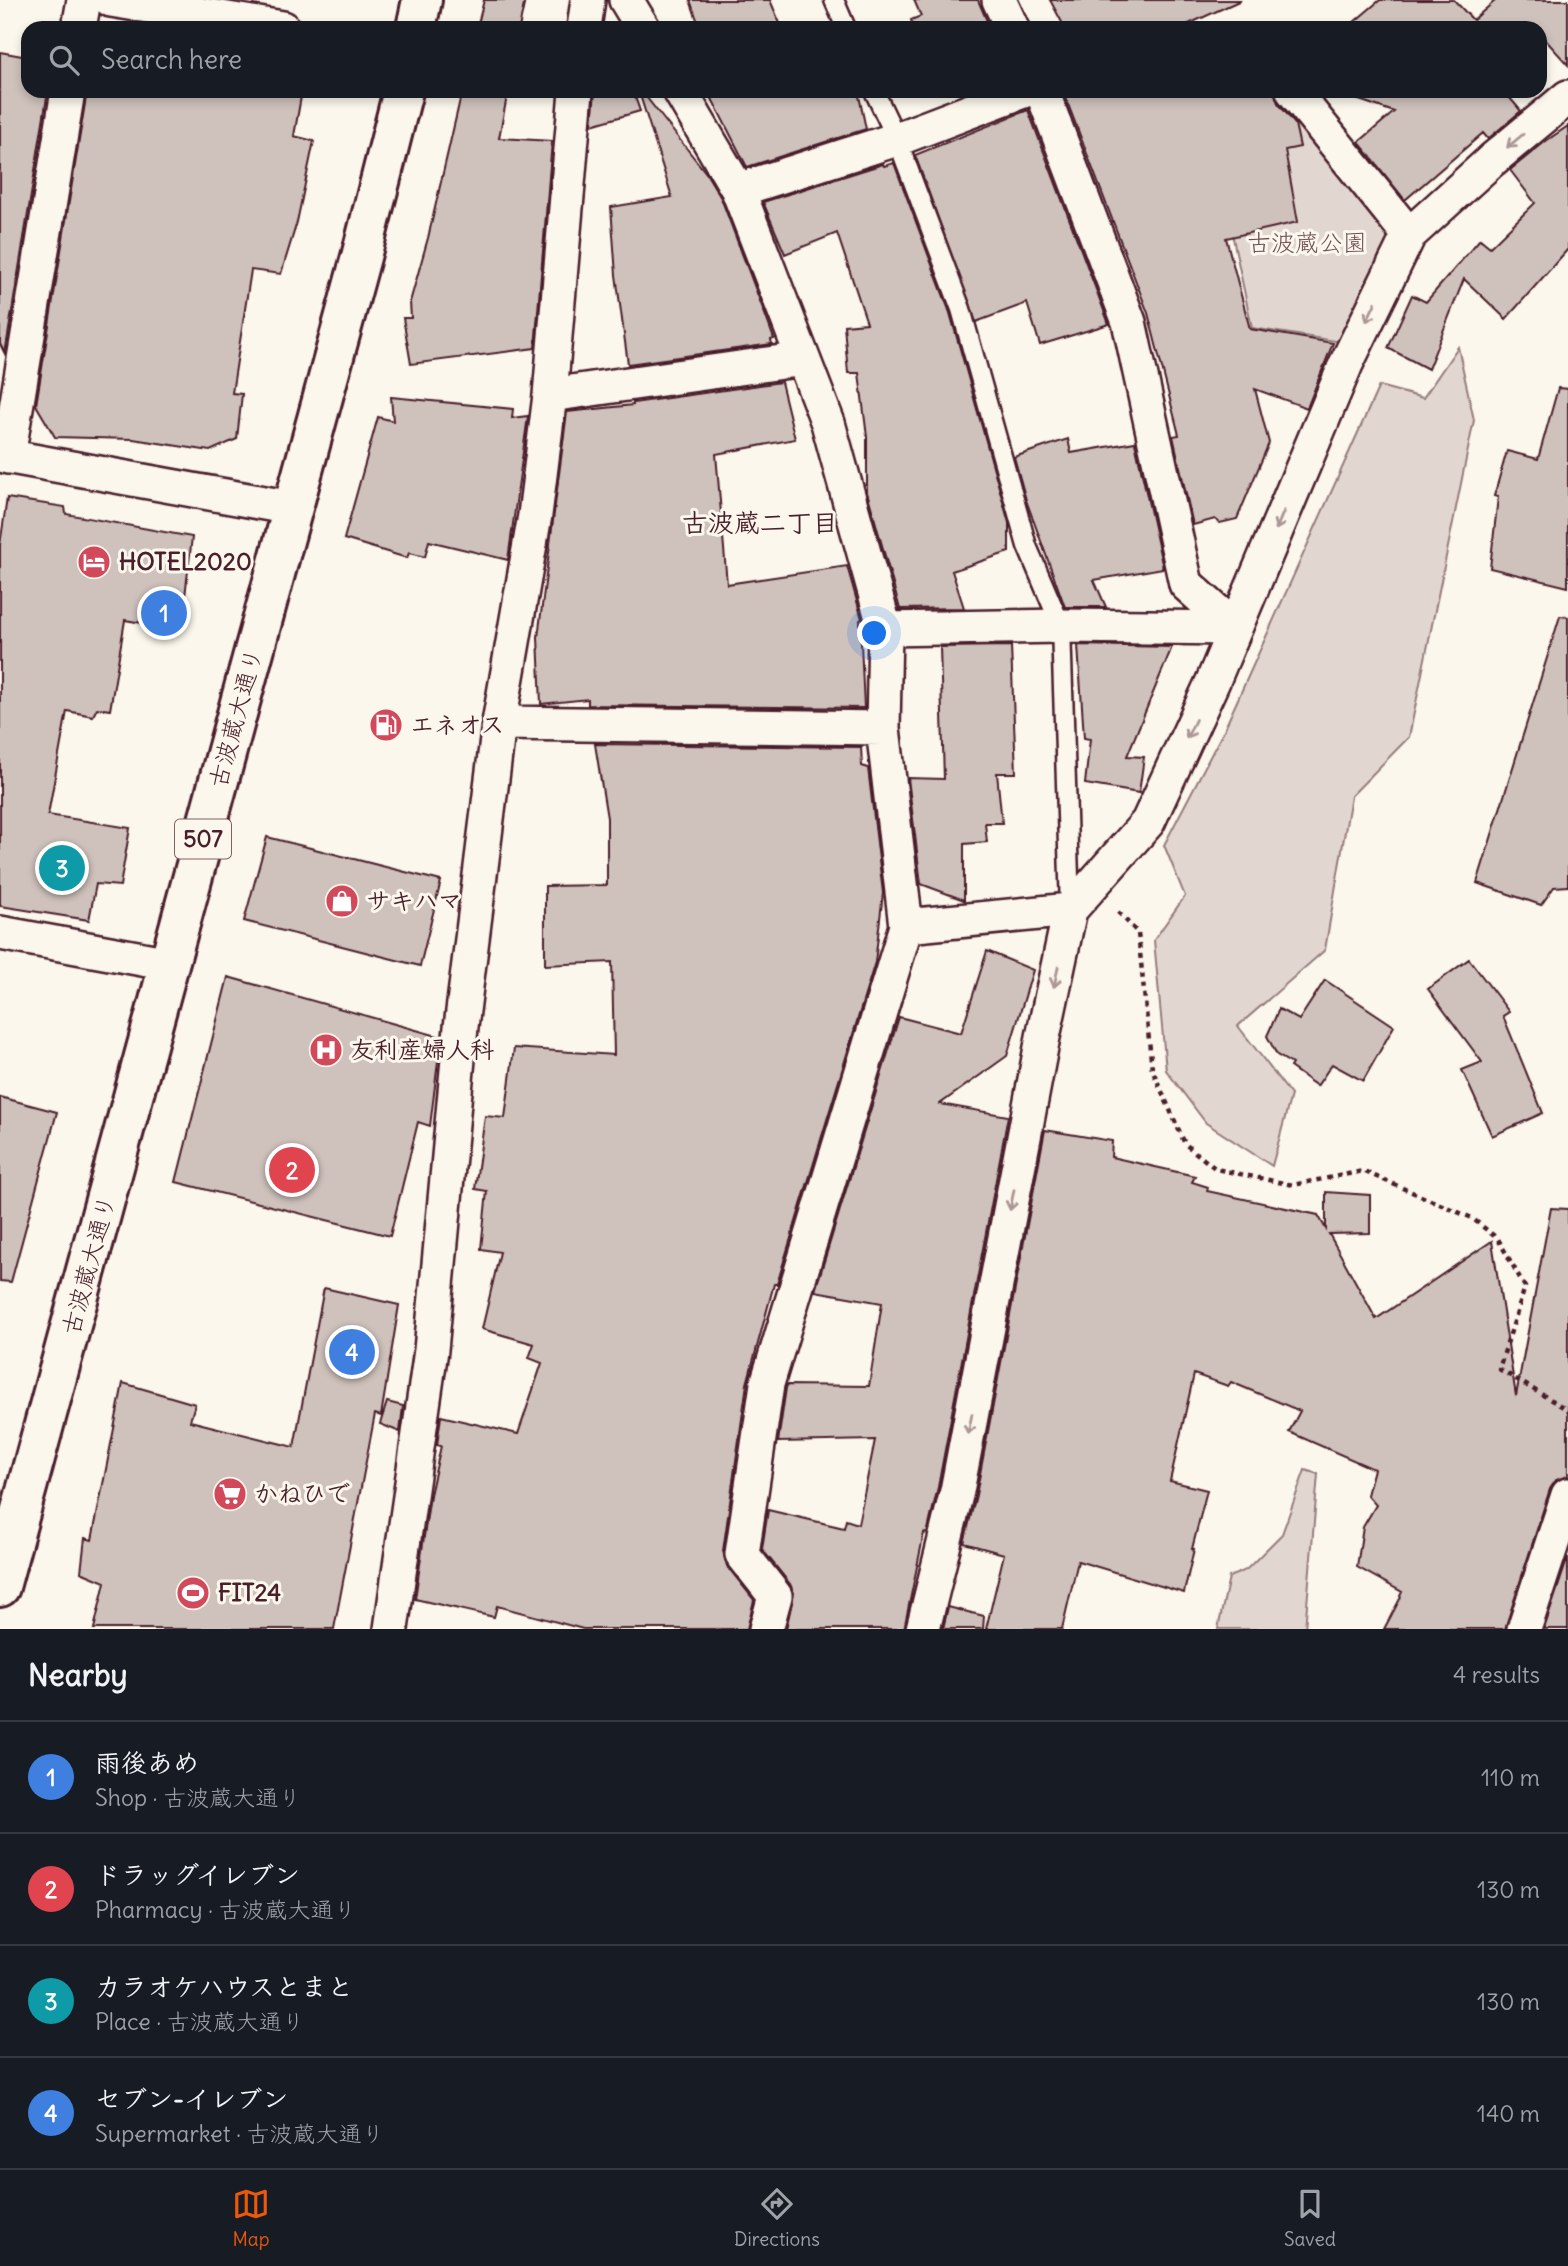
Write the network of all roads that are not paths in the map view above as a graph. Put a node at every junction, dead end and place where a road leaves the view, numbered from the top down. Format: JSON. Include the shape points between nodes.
{"nodes":[{"id":1,"x":84,"y":0,"type":"edge"},
{"id":2,"x":110,"y":0,"type":"edge"},
{"id":3,"x":422,"y":0,"type":"edge"},
{"id":4,"x":588,"y":0,"type":"edge"},
{"id":5,"x":626,"y":0,"type":"edge"},
{"id":6,"x":834,"y":0,"type":"edge"},
{"id":7,"x":999,"y":0,"type":"edge"},
{"id":8,"x":80,"y":21,"type":"edge"},
{"id":9,"x":240,"y":21,"type":"edge"},
{"id":10,"x":418,"y":21,"type":"edge"},
{"id":11,"x":585,"y":21,"type":"edge"},
{"id":12,"x":639,"y":21,"type":"edge"},
{"id":13,"x":843,"y":21,"type":"edge"},
{"id":14,"x":1010,"y":21,"type":"edge"},
{"id":15,"x":1568,"y":97,"type":"edge"},
{"id":16,"x":67,"y":98,"type":"edge"},
{"id":17,"x":401,"y":98,"type":"edge"},
{"id":18,"x":575,"y":98,"type":"edge"},
{"id":19,"x":684,"y":98,"type":"edge"},
{"id":20,"x":877,"y":98,"type":"edge"},
{"id":21,"x":1005,"y":98,"type":"edge"},
{"id":22,"x":1045,"y":98,"type":"edge"},
{"id":23,"x":1299,"y":98,"type":"edge"},
{"id":24,"x":897,"y":139,"type":"junction"},
{"id":25,"x":738,"y":190,"type":"junction"},
{"id":26,"x":1409,"y":235,"type":"junction"},
{"id":27,"x":803,"y":359,"type":"junction"},
{"id":28,"x":550,"y":395,"type":"junction"},
{"id":29,"x":4,"y":456,"type":"edge"},
{"id":30,"x":292,"y":508,"type":"junction"},
{"id":31,"x":1061,"y":626,"type":"junction"},
{"id":32,"x":1236,"y":628,"type":"junction"},
{"id":33,"x":886,"y":629,"type":"junction"},
{"id":34,"x":499,"y":723,"type":"junction"},
{"id":35,"x":883,"y":727,"type":"junction"},
{"id":36,"x":1070,"y":910,"type":"junction"},
{"id":37,"x":906,"y":926,"type":"junction"},
{"id":38,"x":0,"y":933,"type":"edge"},
{"id":39,"x":170,"y":964,"type":"junction"},
{"id":40,"x":1568,"y":1495,"type":"edge"},
{"id":41,"x":6,"y":1539,"type":"edge"},
{"id":42,"x":0,"y":1587,"type":"edge"},
{"id":43,"x":391,"y":1629,"type":"edge"},
{"id":44,"x":766,"y":1629,"type":"edge"},
{"id":45,"x":923,"y":1629,"type":"edge"},
{"id":46,"x":1524,"y":1629,"type":"edge"}],
"edges":[{"from":1,"to":8,"type":"street"},
{"from":2,"to":9,"type":"street"},
{"from":3,"to":10,"type":"highway"},
{"from":4,"to":11,"type":"street"},
{"from":5,"to":12,"type":"street"},
{"from":6,"to":13,"type":"lane"},
{"from":7,"to":14,"type":"street"},
{"from":15,"to":26,"type":"street","one_way":true},
{"from":16,"to":29,"type":"street"},
{"from":17,"to":30,"type":"highway","name":"古波蔵大通り","number":"507"},
{"from":18,"to":28,"type":"street"},
{"from":19,"to":25,"type":"street"},
{"from":20,"to":24,"type":"lane"},
{"from":21,"to":24,"type":"street"},
{"from":22,"to":32,"type":"street","via":[[1129,322],[1186,584]]},
{"from":23,"to":26,"type":"street"},
{"from":24,"to":25,"type":"street"},
{"from":24,"to":31,"type":"lane","via":[[961,309],[1027,546]]},
{"from":25,"to":27,"type":"street"},
{"from":26,"to":32,"type":"street","one_way":true,"via":[[1346,364]]},
{"from":27,"to":28,"type":"street"},
{"from":27,"to":33,"type":"street","via":[[828,423]]},
{"from":28,"to":34,"type":"street","via":[[535,515]]},
{"from":29,"to":30,"type":"street"},
{"from":30,"to":39,"type":"highway","name":"古波蔵大通り","number":"507"},
{"from":31,"to":32,"type":"street"},
{"from":31,"to":33,"type":"street"},
{"from":31,"to":36,"type":"lane"},
{"from":32,"to":36,"type":"street","one_way":true,"via":[[1148,822]]},
{"from":33,"to":35,"type":"street"},
{"from":34,"to":35,"type":"street"},
{"from":34,"to":43,"type":"street","via":[[461,1027],[431,1350]]},
{"from":35,"to":37,"type":"street"},
{"from":36,"to":37,"type":"street"},
{"from":36,"to":45,"type":"street","one_way":true,"via":[[957,1491]]},
{"from":37,"to":44,"type":"street","via":[[767,1384],[742,1554],[775,1596]]},
{"from":38,"to":39,"type":"street"},
{"from":39,"to":41,"type":"highway","name":"古波蔵大通り","number":"507"},
{"from":40,"to":46,"type":"street"},
{"from":41,"to":42,"type":"highway","name":"古波蔵大通り","number":"507"}]}
